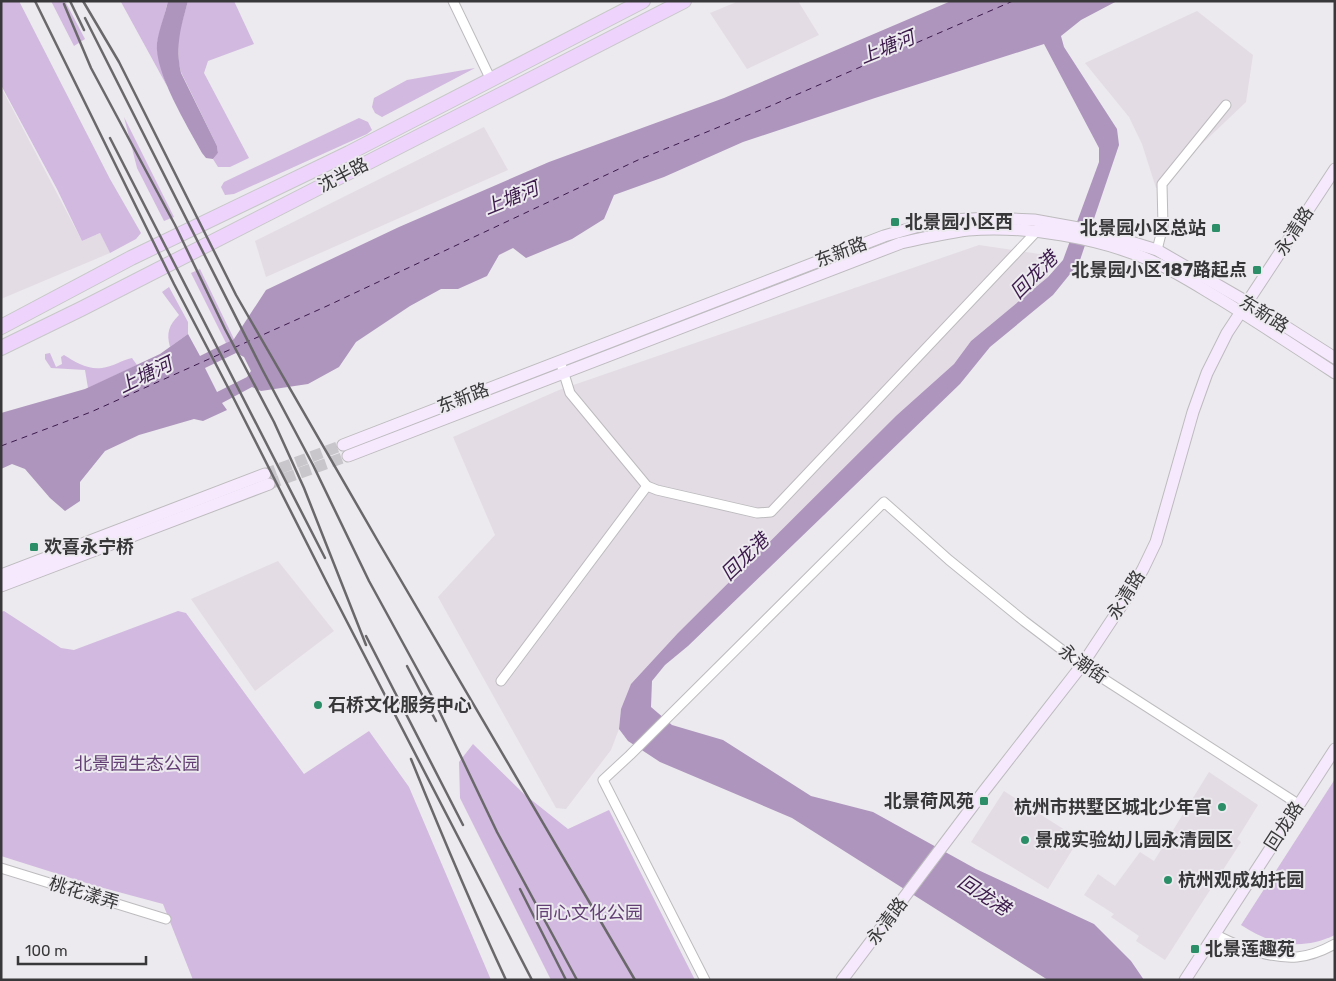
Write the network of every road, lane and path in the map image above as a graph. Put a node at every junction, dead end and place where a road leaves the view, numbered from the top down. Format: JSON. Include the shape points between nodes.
{"nodes":[{"id":1,"x":453,"y":1,"type":"edge"},
{"id":2,"x":643,"y":1,"type":"edge"},
{"id":3,"x":684,"y":1,"type":"edge"},
{"id":4,"x":491,"y":80,"type":"junction"},
{"id":5,"x":1226,"y":105,"type":"dead end"},
{"id":6,"x":1335,"y":170,"type":"edge"},
{"id":7,"x":1068,"y":231,"type":"junction"},
{"id":8,"x":1036,"y":232,"type":"junction"},
{"id":9,"x":1094,"y":237,"type":"junction"},
{"id":10,"x":1157,"y":250,"type":"junction"},
{"id":11,"x":1244,"y":307,"type":"junction"},
{"id":12,"x":1,"y":327,"type":"edge"},
{"id":13,"x":1,"y":348,"type":"edge"},
{"id":14,"x":1335,"y":358,"type":"edge"},
{"id":15,"x":561,"y":367,"type":"junction"},
{"id":16,"x":1335,"y":373,"type":"edge"},
{"id":17,"x":343,"y":444,"type":"tunnel mouth"},
{"id":18,"x":348,"y":456,"type":"tunnel mouth"},
{"id":19,"x":648,"y":486,"type":"junction"},
{"id":20,"x":1,"y":575,"type":"edge"},
{"id":21,"x":1,"y":586,"type":"edge"},
{"id":22,"x":1082,"y":665,"type":"junction"},
{"id":23,"x":501,"y":681,"type":"dead end"},
{"id":24,"x":1335,"y":749,"type":"edge"},
{"id":25,"x":1298,"y":804,"type":"junction"},
{"id":26,"x":1,"y":868,"type":"edge"},
{"id":27,"x":166,"y":919,"type":"dead end"},
{"id":28,"x":1214,"y":934,"type":"junction"},
{"id":29,"x":1335,"y":944,"type":"edge"},
{"id":30,"x":705,"y":980,"type":"edge"},
{"id":31,"x":842,"y":980,"type":"edge"},
{"id":32,"x":1185,"y":980,"type":"edge"}],
"edges":[{"from":1,"to":4,"type":"street"},
{"from":2,"to":4,"type":"main road","name":"沈半路"},
{"from":3,"to":13,"type":"main road","name":"沈半路"},
{"from":4,"to":12,"type":"main road","name":"沈半路","via":[[350,153],[131,258]]},
{"from":5,"to":10,"type":"street","via":[[1162,184],[1163,226]]},
{"from":6,"to":11,"type":"main road","name":"永清路"},
{"from":7,"to":8,"type":"main road","name":"东新路"},
{"from":7,"to":9,"type":"main road","name":"东新路"},
{"from":7,"to":15,"type":"main road","name":"东新路","via":[[1034,220],[991,218],[926,224],[884,236]]},
{"from":8,"to":15,"type":"main road","name":"东新路","via":[[970,230],[901,243]]},
{"from":8,"to":19,"type":"street","via":[[770,512],[757,513]]},
{"from":9,"to":10,"type":"main road","name":"东新路"},
{"from":9,"to":11,"type":"main road","name":"东新路","via":[[1180,274]]},
{"from":10,"to":11,"type":"main road","name":"东新路"},
{"from":11,"to":14,"type":"main road","name":"东新路"},
{"from":11,"to":16,"type":"main road","name":"东新路"},
{"from":11,"to":22,"type":"main road","name":"永清路","via":[[1227,333],[1205,381],[1156,542],[1127,597]]},
{"from":15,"to":17,"type":"main road","name":"东新路"},
{"from":15,"to":18,"type":"main road","name":"东新路"},
{"from":15,"to":19,"type":"street","via":[[570,393]]},
{"from":19,"to":23,"type":"street"},
{"from":20,"to":21,"type":"main road","via":[[267,479]]},
{"from":22,"to":25,"type":"street","name":"永潮街"},
{"from":22,"to":30,"type":"street","name":"永潮街","via":[[1002,603],[884,502],[603,780]]},
{"from":22,"to":31,"type":"main road","name":"永清路"},
{"from":24,"to":25,"type":"main road","name":"回龙路"},
{"from":25,"to":28,"type":"main road","name":"回龙路"},
{"from":26,"to":27,"type":"street","name":"桃花漾弄"},
{"from":28,"to":29,"type":"street","via":[[1234,944],[1273,955],[1298,957]]},
{"from":28,"to":32,"type":"main road","name":"回龙路"}]}
